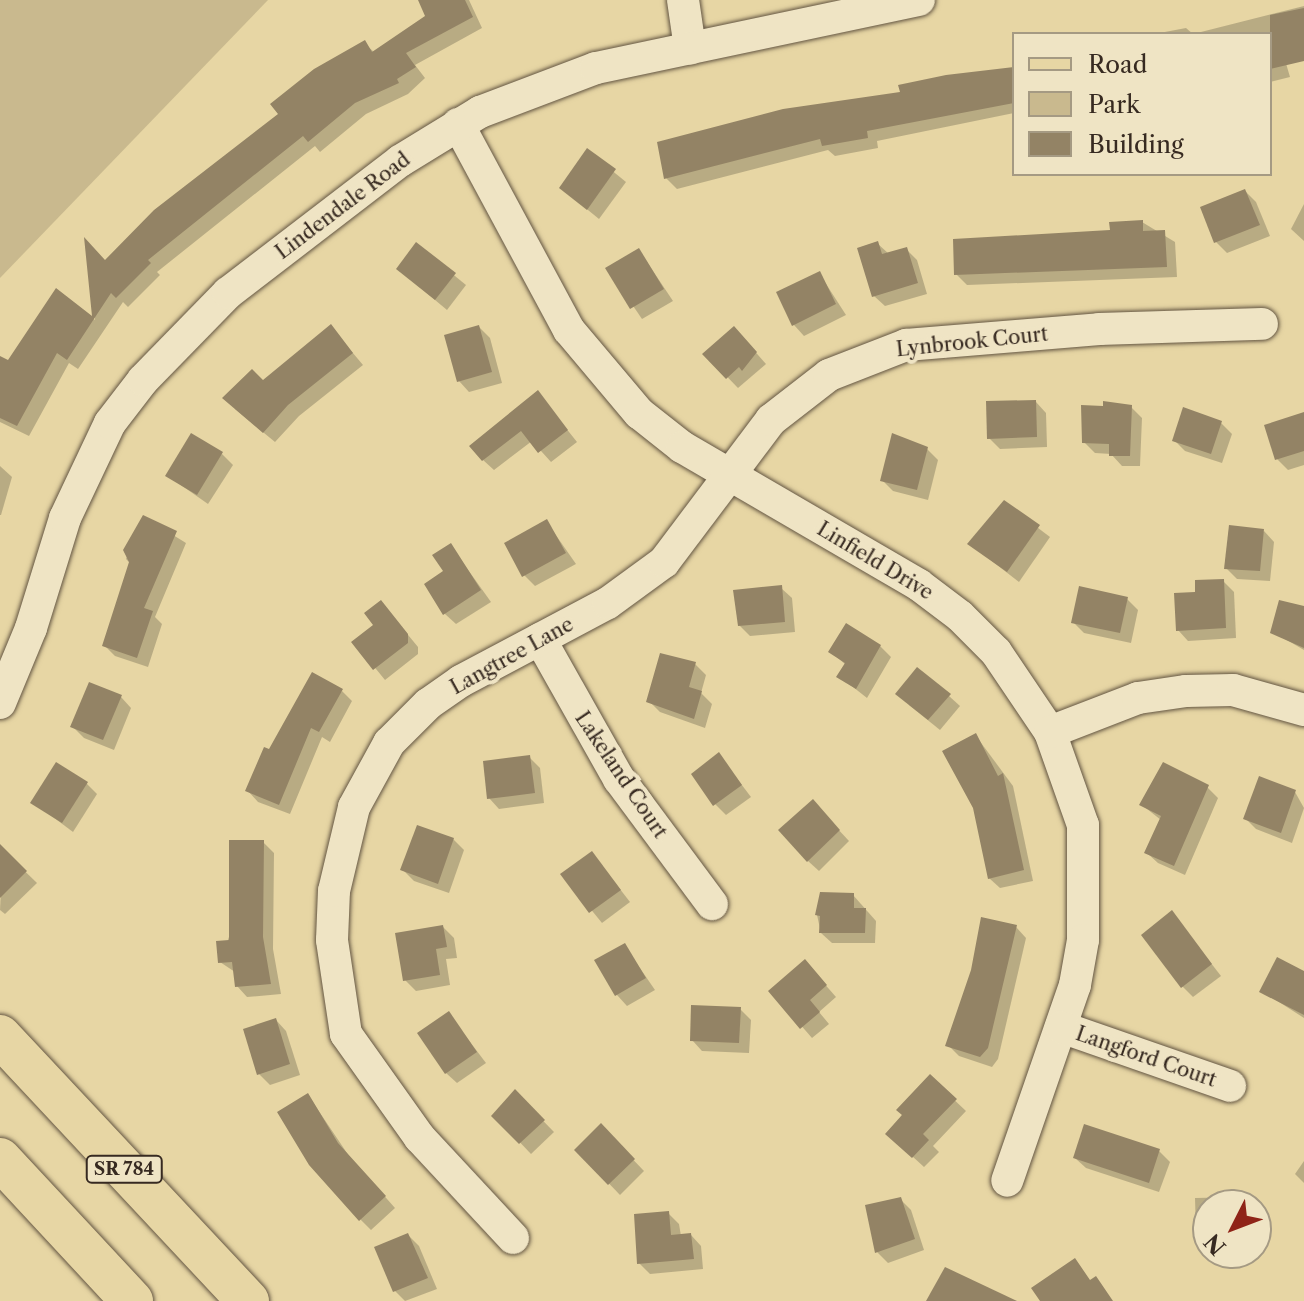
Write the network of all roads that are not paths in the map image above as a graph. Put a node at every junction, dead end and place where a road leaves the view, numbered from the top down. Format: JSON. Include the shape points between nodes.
{"nodes":[{"id":1,"x":683,"y":0,"type":"edge"},
{"id":2,"x":919,"y":0,"type":"edge"},
{"id":3,"x":690,"y":48,"type":"junction"},
{"id":4,"x":458,"y":124,"type":"junction"},
{"id":5,"x":1262,"y":324,"type":"dead end"},
{"id":6,"x":730,"y":476,"type":"junction"},
{"id":7,"x":540,"y":639,"type":"junction"},
{"id":8,"x":0,"y":703,"type":"edge"},
{"id":9,"x":1304,"y":710,"type":"edge"},
{"id":10,"x":1050,"y":732,"type":"junction"},
{"id":11,"x":712,"y":904,"type":"dead end"},
{"id":12,"x":1061,"y":1027,"type":"junction"},
{"id":13,"x":0,"y":1036,"type":"edge"},
{"id":14,"x":1230,"y":1086,"type":"dead end"},
{"id":15,"x":0,"y":1159,"type":"edge"},
{"id":16,"x":1007,"y":1181,"type":"dead end"},
{"id":17,"x":513,"y":1238,"type":"dead end"},
{"id":18,"x":132,"y":1301,"type":"edge"},
{"id":19,"x":248,"y":1301,"type":"edge"}],
"edges":[{"from":1,"to":3,"type":"street"},
{"from":2,"to":3,"type":"street","name":"Lindendale Road"},
{"from":3,"to":4,"type":"street","name":"Lindendale Road","via":[[537,87]]},
{"from":4,"to":6,"type":"street","name":"Linfield Drive","via":[[569,330],[601,373],[639,413]]},
{"from":4,"to":8,"type":"street","name":"Lindendale Road","via":[[400,161],[228,293],[143,380],[85,469]]},
{"from":5,"to":6,"type":"street","name":"Lynbrook Court","via":[[1099,329],[906,345],[854,363],[795,398],[755,439]]},
{"from":6,"to":7,"type":"street","name":"Langtree Lane","via":[[664,562],[630,590]]},
{"from":6,"to":10,"type":"street","name":"Linfield Drive","via":[[919,585],[960,616],[1004,662]]},
{"from":7,"to":11,"type":"street","name":"Lakeland Court","via":[[619,779]]},
{"from":7,"to":17,"type":"street","name":"Langtree Lane","via":[[461,681],[428,704],[389,743],[368,777],[348,830],[334,891],[332,940],[346,1034],[420,1138]]},
{"from":9,"to":10,"type":"street","via":[[1233,690],[1186,691],[1138,698]]},
{"from":10,"to":12,"type":"street","name":"Linfield Drive","via":[[1083,825],[1087,871],[1083,940]]},
{"from":12,"to":14,"type":"street","name":"Langford Court"},
{"from":12,"to":16,"type":"street","name":"Linfield Drive"},
{"from":13,"to":19,"type":"main road","number":"SR 784"},
{"from":15,"to":18,"type":"main road"}]}
